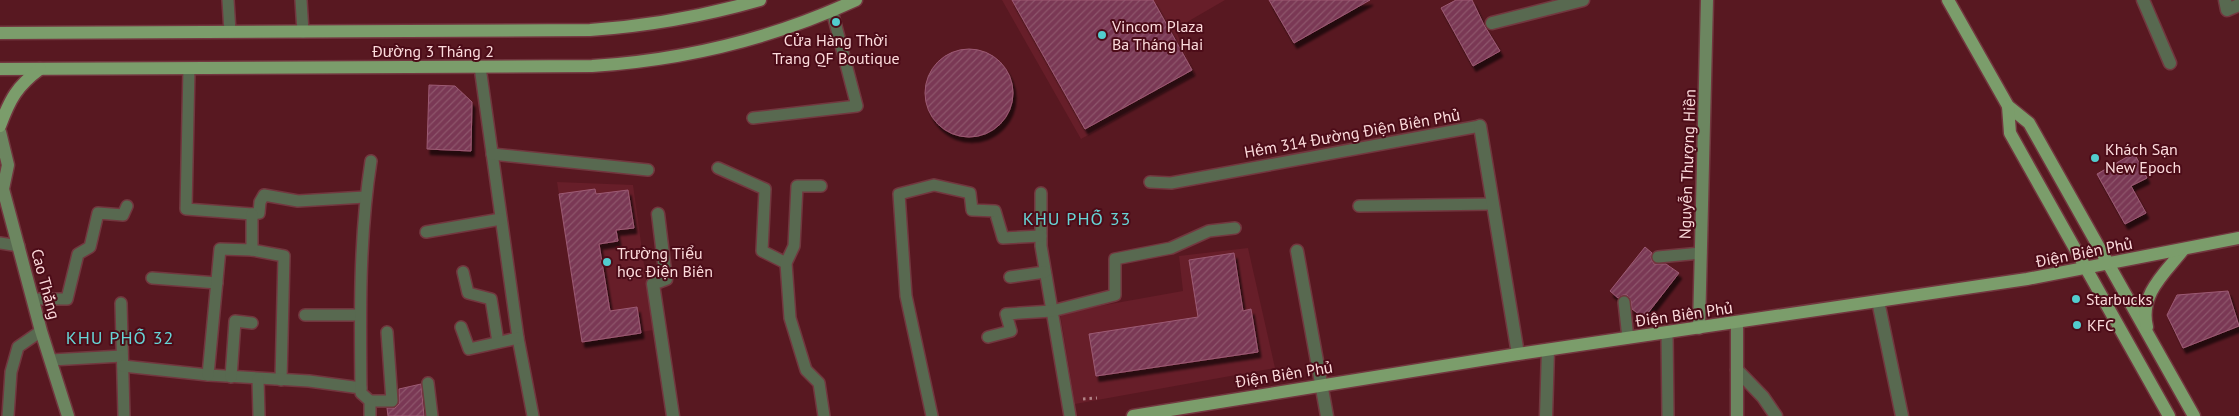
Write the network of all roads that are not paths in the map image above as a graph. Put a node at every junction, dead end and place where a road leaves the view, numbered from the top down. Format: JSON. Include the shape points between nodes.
{"nodes":[{"id":1,"x":228,"y":0,"type":"edge"},
{"id":2,"x":301,"y":0,"type":"edge"},
{"id":3,"x":760,"y":0,"type":"edge"},
{"id":4,"x":856,"y":0,"type":"edge"},
{"id":5,"x":1584,"y":0,"type":"edge"},
{"id":6,"x":1707,"y":0,"type":"edge"},
{"id":7,"x":1948,"y":0,"type":"edge"},
{"id":8,"x":2143,"y":0,"type":"edge"},
{"id":9,"x":2225,"y":0,"type":"edge"},
{"id":10,"x":2239,"y":5,"type":"edge"},
{"id":11,"x":832,"y":11,"type":"junction"},
{"id":12,"x":1492,"y":23,"type":"dead end"},
{"id":13,"x":230,"y":32,"type":"junction"},
{"id":14,"x":304,"y":32,"type":"junction"},
{"id":15,"x":0,"y":33,"type":"edge"},
{"id":16,"x":2170,"y":63,"type":"dead end"},
{"id":17,"x":480,"y":67,"type":"junction"},
{"id":18,"x":40,"y":68,"type":"junction"},
{"id":19,"x":190,"y":68,"type":"junction"},
{"id":20,"x":0,"y":69,"type":"edge"},
{"id":21,"x":2008,"y":106,"type":"junction"},
{"id":22,"x":752,"y":118,"type":"dead end"},
{"id":23,"x":0,"y":126,"type":"edge"},
{"id":24,"x":1480,"y":126,"type":"joint"},
{"id":25,"x":0,"y":132,"type":"edge"},
{"id":26,"x":492,"y":154,"type":"junction"},
{"id":27,"x":371,"y":161,"type":"dead end"},
{"id":28,"x":718,"y":168,"type":"dead end"},
{"id":29,"x":648,"y":170,"type":"dead end"},
{"id":30,"x":1150,"y":182,"type":"dead end"},
{"id":31,"x":821,"y":186,"type":"dead end"},
{"id":32,"x":2,"y":187,"type":"edge"},
{"id":33,"x":1042,"y":193,"type":"dead end"},
{"id":34,"x":365,"y":197,"type":"junction"},
{"id":35,"x":1493,"y":204,"type":"junction"},
{"id":36,"x":127,"y":206,"type":"dead end"},
{"id":37,"x":1359,"y":206,"type":"dead end"},
{"id":38,"x":252,"y":214,"type":"junction"},
{"id":39,"x":658,"y":214,"type":"dead end"},
{"id":40,"x":501,"y":219,"type":"junction"},
{"id":41,"x":1235,"y":228,"type":"dead end"},
{"id":42,"x":426,"y":232,"type":"dead end"},
{"id":43,"x":1041,"y":236,"type":"junction"},
{"id":44,"x":2239,"y":238,"type":"edge"},
{"id":45,"x":0,"y":243,"type":"edge"},
{"id":46,"x":19,"y":246,"type":"junction"},
{"id":47,"x":252,"y":250,"type":"junction"},
{"id":48,"x":2183,"y":250,"type":"junction"},
{"id":49,"x":1297,"y":251,"type":"dead end"},
{"id":50,"x":1701,"y":253,"type":"junction"},
{"id":51,"x":1658,"y":258,"type":"dead end"},
{"id":52,"x":786,"y":263,"type":"junction"},
{"id":53,"x":2110,"y":264,"type":"junction"},
{"id":54,"x":2088,"y":268,"type":"junction"},
{"id":55,"x":463,"y":272,"type":"dead end"},
{"id":56,"x":1045,"y":272,"type":"junction"},
{"id":57,"x":1010,"y":277,"type":"dead end"},
{"id":58,"x":152,"y":278,"type":"dead end"},
{"id":59,"x":217,"y":283,"type":"junction"},
{"id":60,"x":33,"y":299,"type":"junction"},
{"id":61,"x":1878,"y":301,"type":"junction"},
{"id":62,"x":1624,"y":302,"type":"dead end"},
{"id":63,"x":121,"y":303,"type":"dead end"},
{"id":64,"x":1052,"y":311,"type":"junction"},
{"id":65,"x":305,"y":316,"type":"dead end"},
{"id":66,"x":360,"y":316,"type":"junction"},
{"id":67,"x":252,"y":323,"type":"dead end"},
{"id":68,"x":1737,"y":323,"type":"junction"},
{"id":69,"x":461,"y":327,"type":"dead end"},
{"id":70,"x":1700,"y":328,"type":"junction"},
{"id":71,"x":42,"y":331,"type":"junction"},
{"id":72,"x":387,"y":332,"type":"dead end"},
{"id":73,"x":1667,"y":332,"type":"junction"},
{"id":74,"x":2148,"y":335,"type":"junction"},
{"id":75,"x":988,"y":337,"type":"dead end"},
{"id":76,"x":518,"y":338,"type":"junction"},
{"id":77,"x":1628,"y":338,"type":"junction"},
{"id":78,"x":498,"y":342,"type":"junction"},
{"id":79,"x":1548,"y":350,"type":"junction"},
{"id":80,"x":1518,"y":354,"type":"junction"},
{"id":81,"x":51,"y":360,"type":"junction"},
{"id":82,"x":122,"y":361,"type":"junction"},
{"id":83,"x":1737,"y":370,"type":"junction"},
{"id":84,"x":5,"y":372,"type":"edge"},
{"id":85,"x":208,"y":375,"type":"junction"},
{"id":86,"x":231,"y":377,"type":"junction"},
{"id":87,"x":258,"y":379,"type":"junction"},
{"id":88,"x":281,"y":380,"type":"junction"},
{"id":89,"x":428,"y":383,"type":"dead end"},
{"id":90,"x":1322,"y":384,"type":"junction"},
{"id":91,"x":361,"y":388,"type":"junction"},
{"id":92,"x":370,"y":401,"type":"junction"},
{"id":93,"x":8,"y":416,"type":"edge"},
{"id":94,"x":68,"y":416,"type":"edge"},
{"id":95,"x":124,"y":416,"type":"edge"},
{"id":96,"x":259,"y":416,"type":"edge"},
{"id":97,"x":370,"y":416,"type":"edge"},
{"id":98,"x":432,"y":416,"type":"edge"},
{"id":99,"x":533,"y":416,"type":"edge"},
{"id":100,"x":672,"y":416,"type":"edge"},
{"id":101,"x":824,"y":416,"type":"edge"},
{"id":102,"x":932,"y":416,"type":"edge"},
{"id":103,"x":1070,"y":416,"type":"edge"},
{"id":104,"x":1133,"y":416,"type":"edge"},
{"id":105,"x":1327,"y":416,"type":"edge"},
{"id":106,"x":1546,"y":416,"type":"edge"},
{"id":107,"x":1668,"y":416,"type":"edge"},
{"id":108,"x":1736,"y":416,"type":"edge"},
{"id":109,"x":1776,"y":416,"type":"edge"},
{"id":110,"x":1902,"y":416,"type":"edge"},
{"id":111,"x":2169,"y":416,"type":"edge"},
{"id":112,"x":2194,"y":416,"type":"edge"}],
"edges":[{"from":1,"to":13,"type":"lane"},
{"from":2,"to":14,"type":"lane"},
{"from":3,"to":14,"type":"main road","name":"Đường 3 Tháng 2","via":[[660,24],[590,30]]},
{"from":4,"to":11,"type":"main road","name":"Đường 3 Tháng 2"},
{"from":5,"to":12,"type":"street"},
{"from":6,"to":50,"type":"street","name":"Nguyễn Thượng Hiền"},
{"from":7,"to":21,"type":"main road"},
{"from":8,"to":16,"type":"street"},
{"from":9,"to":10,"type":"street","via":[[2227,10]]},
{"from":11,"to":17,"type":"main road","name":"Đường 3 Tháng 2","via":[[737,44],[665,59],[592,66]]},
{"from":11,"to":22,"type":"lane","via":[[857,106]]},
{"from":13,"to":14,"type":"main road","name":"Đường 3 Tháng 2"},
{"from":13,"to":15,"type":"main road","name":"Đường 3 Tháng 2"},
{"from":17,"to":19,"type":"main road","name":"Đường 3 Tháng 2"},
{"from":17,"to":26,"type":"lane"},
{"from":18,"to":19,"type":"main road","name":"Đường 3 Tháng 2"},
{"from":18,"to":20,"type":"main road","name":"Đường 3 Tháng 2"},
{"from":18,"to":23,"type":"main road","via":[[16,90]]},
{"from":19,"to":38,"type":"lane","via":[[186,210]]},
{"from":21,"to":53,"type":"main road","via":[[2029,123]]},
{"from":21,"to":54,"type":"main road","via":[[2010,133]]},
{"from":24,"to":30,"type":"lane","name":"Hẻm 314 Đường Điện Biên Phủ","via":[[1171,183]]},
{"from":24,"to":35,"type":"street","name":"Hẻm 314 Đường Điện Biên Phủ"},
{"from":25,"to":32,"type":"street","name":"Cao Thắng","via":[[8,165]]},
{"from":26,"to":29,"type":"lane"},
{"from":26,"to":40,"type":"lane"},
{"from":27,"to":34,"type":"lane"},
{"from":28,"to":52,"type":"lane","via":[[765,189],[762,251]]},
{"from":31,"to":52,"type":"lane","via":[[796,186],[794,246]]},
{"from":32,"to":46,"type":"street","name":"Cao Thắng"},
{"from":33,"to":43,"type":"lane"},
{"from":34,"to":38,"type":"lane","via":[[298,200],[264,195],[259,213]]},
{"from":34,"to":66,"type":"lane"},
{"from":35,"to":37,"type":"lane"},
{"from":35,"to":80,"type":"street","name":"Hẻm 314 Đường Điện Biên Phủ"},
{"from":36,"to":60,"type":"lane","via":[[124,215],[98,213],[90,247],[78,254],[67,298]]},
{"from":38,"to":47,"type":"lane"},
{"from":39,"to":100,"type":"street","via":[[666,279],[653,284]]},
{"from":40,"to":42,"type":"lane"},
{"from":40,"to":76,"type":"lane"},
{"from":41,"to":64,"type":"lane","via":[[1209,231],[1172,248],[1116,259],[1115,296]]},
{"from":43,"to":56,"type":"lane"},
{"from":43,"to":102,"type":"lane","via":[[1003,238],[995,211],[972,210],[970,193],[934,185],[898,194],[906,296]]},
{"from":44,"to":48,"type":"main road","name":"Điện Biên Phủ"},
{"from":45,"to":46,"type":"lane"},
{"from":46,"to":60,"type":"street","name":"Cao Thắng"},
{"from":47,"to":59,"type":"lane","via":[[220,250]]},
{"from":47,"to":88,"type":"lane","via":[[284,256]]},
{"from":48,"to":53,"type":"main road","name":"Điện Biên Phủ"},
{"from":48,"to":74,"type":"main road","via":[[2152,290],[2146,313]]},
{"from":49,"to":90,"type":"street"},
{"from":50,"to":51,"type":"lane"},
{"from":50,"to":70,"type":"street","name":"Nguyễn Thượng Hiền"},
{"from":52,"to":101,"type":"lane","via":[[790,318],[806,370],[819,383]]},
{"from":53,"to":54,"type":"main road","name":"Điện Biên Phủ"},
{"from":53,"to":74,"type":"main road"},
{"from":54,"to":61,"type":"main road","name":"Điện Biên Phủ"},
{"from":54,"to":111,"type":"main road"},
{"from":55,"to":78,"type":"lane","via":[[468,293],[491,299]]},
{"from":56,"to":57,"type":"lane"},
{"from":56,"to":64,"type":"lane"},
{"from":58,"to":59,"type":"lane"},
{"from":59,"to":85,"type":"lane"},
{"from":60,"to":71,"type":"street","name":"Cao Thắng"},
{"from":61,"to":68,"type":"main road","name":"Điện Biên Phủ"},
{"from":61,"to":110,"type":"street"},
{"from":62,"to":77,"type":"lane"},
{"from":63,"to":82,"type":"lane"},
{"from":64,"to":75,"type":"lane","via":[[1006,314],[1011,331]]},
{"from":64,"to":103,"type":"lane"},
{"from":65,"to":66,"type":"lane"},
{"from":66,"to":91,"type":"lane"},
{"from":67,"to":86,"type":"lane","via":[[235,321]]},
{"from":68,"to":70,"type":"main road","name":"Điện Biên Phủ"},
{"from":68,"to":83,"type":"street"},
{"from":69,"to":78,"type":"lane","via":[[469,349]]},
{"from":70,"to":73,"type":"main road","name":"Điện Biên Phủ"},
{"from":71,"to":81,"type":"street","name":"Cao Thắng"},
{"from":71,"to":84,"type":"lane","via":[[18,347]]},
{"from":72,"to":92,"type":"lane","via":[[392,401]]},
{"from":73,"to":77,"type":"main road","name":"Điện Biên Phủ"},
{"from":73,"to":107,"type":"lane"},
{"from":74,"to":112,"type":"main road"},
{"from":76,"to":78,"type":"lane"},
{"from":76,"to":99,"type":"lane"},
{"from":77,"to":79,"type":"main road","name":"Điện Biên Phủ"},
{"from":79,"to":80,"type":"main road","name":"Điện Biên Phủ"},
{"from":79,"to":106,"type":"street"},
{"from":80,"to":90,"type":"main road","name":"Điện Biên Phủ"},
{"from":81,"to":82,"type":"lane"},
{"from":81,"to":94,"type":"street","name":"Cao Thắng"},
{"from":82,"to":85,"type":"lane"},
{"from":82,"to":95,"type":"lane"},
{"from":83,"to":108,"type":"street"},
{"from":83,"to":109,"type":"street"},
{"from":84,"to":93,"type":"lane"},
{"from":85,"to":86,"type":"lane"},
{"from":86,"to":87,"type":"lane"},
{"from":87,"to":88,"type":"lane"},
{"from":87,"to":96,"type":"lane"},
{"from":88,"to":91,"type":"lane"},
{"from":89,"to":98,"type":"lane"},
{"from":90,"to":104,"type":"main road","name":"Điện Biên Phủ"},
{"from":90,"to":105,"type":"street"},
{"from":91,"to":92,"type":"lane","via":[[361,393]]},
{"from":92,"to":97,"type":"lane"}]}
